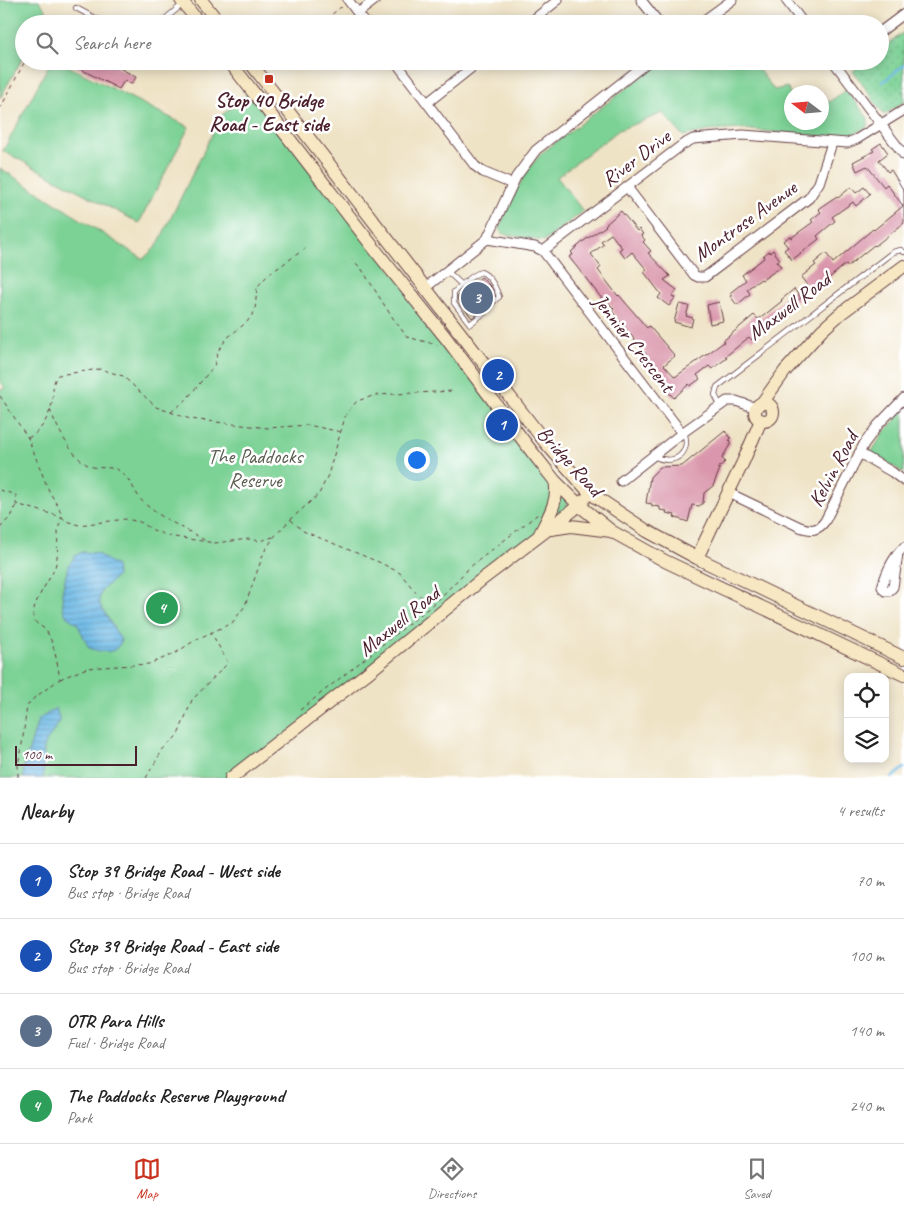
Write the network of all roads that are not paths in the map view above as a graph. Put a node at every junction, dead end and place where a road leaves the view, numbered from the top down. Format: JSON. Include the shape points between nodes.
{"nodes":[{"id":1,"x":201,"y":0,"type":"edge"},
{"id":2,"x":348,"y":0,"type":"edge"},
{"id":3,"x":375,"y":0,"type":"edge"},
{"id":4,"x":558,"y":0,"type":"edge"},
{"id":5,"x":641,"y":0,"type":"edge"},
{"id":6,"x":732,"y":0,"type":"edge"},
{"id":7,"x":786,"y":0,"type":"edge"},
{"id":8,"x":184,"y":1,"type":"edge"},
{"id":9,"x":76,"y":8,"type":"dead end"},
{"id":10,"x":358,"y":13,"type":"joint"},
{"id":11,"x":904,"y":14,"type":"edge"},
{"id":12,"x":89,"y":15,"type":"edge"},
{"id":13,"x":169,"y":15,"type":"edge"},
{"id":14,"x":194,"y":15,"type":"edge"},
{"id":15,"x":213,"y":15,"type":"edge"},
{"id":16,"x":539,"y":15,"type":"edge"},
{"id":17,"x":653,"y":15,"type":"edge"},
{"id":18,"x":711,"y":15,"type":"edge"},
{"id":19,"x":797,"y":15,"type":"edge"},
{"id":20,"x":889,"y":25,"type":"edge"},
{"id":21,"x":236,"y":70,"type":"edge"},
{"id":22,"x":256,"y":70,"type":"edge"},
{"id":23,"x":402,"y":70,"type":"edge"},
{"id":24,"x":469,"y":70,"type":"edge"},
{"id":25,"x":637,"y":70,"type":"edge"},
{"id":26,"x":842,"y":70,"type":"edge"},
{"id":27,"x":427,"y":103,"type":"junction"},
{"id":28,"x":904,"y":110,"type":"edge"},
{"id":29,"x":880,"y":125,"type":"junction"},
{"id":30,"x":832,"y":143,"type":"junction"},
{"id":31,"x":904,"y":155,"type":"edge"},
{"id":32,"x":512,"y":184,"type":"junction"},
{"id":33,"x":627,"y":187,"type":"junction"},
{"id":34,"x":487,"y":239,"type":"junction"},
{"id":35,"x":543,"y":251,"type":"junction"},
{"id":36,"x":904,"y":252,"type":"edge"},
{"id":37,"x":904,"y":266,"type":"edge"},
{"id":38,"x":447,"y":271,"type":"junction"},
{"id":39,"x":462,"y":285,"type":"junction"},
{"id":40,"x":425,"y":288,"type":"junction"},
{"id":41,"x":414,"y":297,"type":"junction"},
{"id":42,"x":437,"y":302,"type":"junction"},
{"id":43,"x":454,"y":303,"type":"junction"},
{"id":44,"x":482,"y":311,"type":"junction"},
{"id":45,"x":470,"y":324,"type":"junction"},
{"id":46,"x":466,"y":342,"type":"junction"},
{"id":47,"x":904,"y":398,"type":"edge"},
{"id":48,"x":720,"y":405,"type":"junction"},
{"id":49,"x":762,"y":409,"type":"junction"},
{"id":50,"x":683,"y":432,"type":"junction"},
{"id":51,"x":859,"y":452,"type":"junction"},
{"id":52,"x":654,"y":456,"type":"junction"},
{"id":53,"x":556,"y":481,"type":"junction"},
{"id":54,"x":621,"y":481,"type":"dead end"},
{"id":55,"x":904,"y":481,"type":"edge"},
{"id":56,"x":590,"y":493,"type":"junction"},
{"id":57,"x":729,"y":493,"type":"junction"},
{"id":58,"x":579,"y":505,"type":"junction"},
{"id":59,"x":611,"y":531,"type":"junction"},
{"id":60,"x":544,"y":532,"type":"junction"},
{"id":61,"x":697,"y":558,"type":"junction"},
{"id":62,"x":700,"y":576,"type":"junction"},
{"id":63,"x":904,"y":658,"type":"edge"},
{"id":64,"x":904,"y":674,"type":"edge"},
{"id":65,"x":231,"y":778,"type":"edge"}],
"edges":[{"from":1,"to":15,"type":"main road"},
{"from":2,"to":10,"type":"street"},
{"from":3,"to":10,"type":"street"},
{"from":4,"to":16,"type":"street"},
{"from":5,"to":17,"type":"street"},
{"from":6,"to":18,"type":"street"},
{"from":7,"to":19,"type":"street"},
{"from":8,"to":13,"type":"lane"},
{"from":8,"to":14,"type":"main road"},
{"from":9,"to":12,"type":"lane"},
{"from":11,"to":20,"type":"street"},
{"from":21,"to":41,"type":"main road","name":"Bridge Road"},
{"from":22,"to":40,"type":"main road","name":"Bridge Road"},
{"from":23,"to":27,"type":"street"},
{"from":24,"to":27,"type":"street"},
{"from":25,"to":32,"type":"street","via":[[544,143]]},
{"from":26,"to":29,"type":"street"},
{"from":27,"to":32,"type":"street","via":[[475,166]]},
{"from":28,"to":29,"type":"street","name":"River Drive"},
{"from":29,"to":30,"type":"street","name":"River Drive","via":[[852,142]]},
{"from":29,"to":31,"type":"street"},
{"from":30,"to":33,"type":"street","name":"River Drive","via":[[755,135],[693,139]]},
{"from":30,"to":33,"type":"street","name":"Montrose Avenue","via":[[820,183],[808,198],[705,277],[694,275]]},
{"from":32,"to":34,"type":"street"},
{"from":33,"to":35,"type":"street","name":"River Drive"},
{"from":34,"to":35,"type":"street"},
{"from":34,"to":38,"type":"street"},
{"from":35,"to":50,"type":"street","name":"Jennier Crescent"},
{"from":36,"to":48,"type":"lane","name":"Maxwell Road","via":[[893,252],[717,386],[715,395]]},
{"from":37,"to":49,"type":"main road","name":"Maxwell Road","via":[[819,334],[785,371]]},
{"from":38,"to":39,"type":"lane"},
{"from":38,"to":40,"type":"street"},
{"from":39,"to":43,"type":"lane","via":[[454,292]]},
{"from":39,"to":44,"type":"lane"},
{"from":39,"to":44,"type":"lane","via":[[477,274],[486,274],[499,297]]},
{"from":40,"to":41,"type":"main road"},
{"from":40,"to":42,"type":"main road","name":"Bridge Road"},
{"from":41,"to":53,"type":"main road","name":"Bridge Road"},
{"from":42,"to":43,"type":"lane"},
{"from":42,"to":46,"type":"main road","name":"Bridge Road"},
{"from":43,"to":45,"type":"lane"},
{"from":44,"to":45,"type":"lane","via":[[484,314]]},
{"from":45,"to":46,"type":"lane"},
{"from":46,"to":56,"type":"main road","name":"Bridge Road"},
{"from":47,"to":51,"type":"street","name":"Kelvin Road","via":[[878,425]]},
{"from":48,"to":49,"type":"street","via":[[733,401]]},
{"from":48,"to":50,"type":"street"},
{"from":49,"to":57,"type":"main road","name":"Maxwell Road"},
{"from":50,"to":52,"type":"street"},
{"from":50,"to":52,"type":"lane","via":[[685,446],[676,459],[666,461]]},
{"from":51,"to":55,"type":"street"},
{"from":51,"to":57,"type":"street","name":"Kelvin Road","via":[[825,521],[815,530],[800,527]]},
{"from":52,"to":54,"type":"street"},
{"from":53,"to":58,"type":"main road","name":"Bridge Road"},
{"from":53,"to":60,"type":"main road","via":[[558,491]]},
{"from":56,"to":58,"type":"main road","name":"Maxwell Road"},
{"from":56,"to":61,"type":"main road","name":"Bridge Road","via":[[647,531]]},
{"from":57,"to":61,"type":"main road","name":"Maxwell Road"},
{"from":58,"to":59,"type":"main road","name":"Bridge Road"},
{"from":58,"to":60,"type":"main road","name":"Maxwell Road"},
{"from":59,"to":60,"type":"main road","via":[[571,526]]},
{"from":59,"to":62,"type":"main road","name":"Bridge Road"},
{"from":60,"to":65,"type":"main road","name":"Maxwell Road"},
{"from":61,"to":62,"type":"main road"},
{"from":61,"to":63,"type":"main road","name":"Bridge Road"},
{"from":62,"to":64,"type":"main road","name":"Bridge Road"}]}
